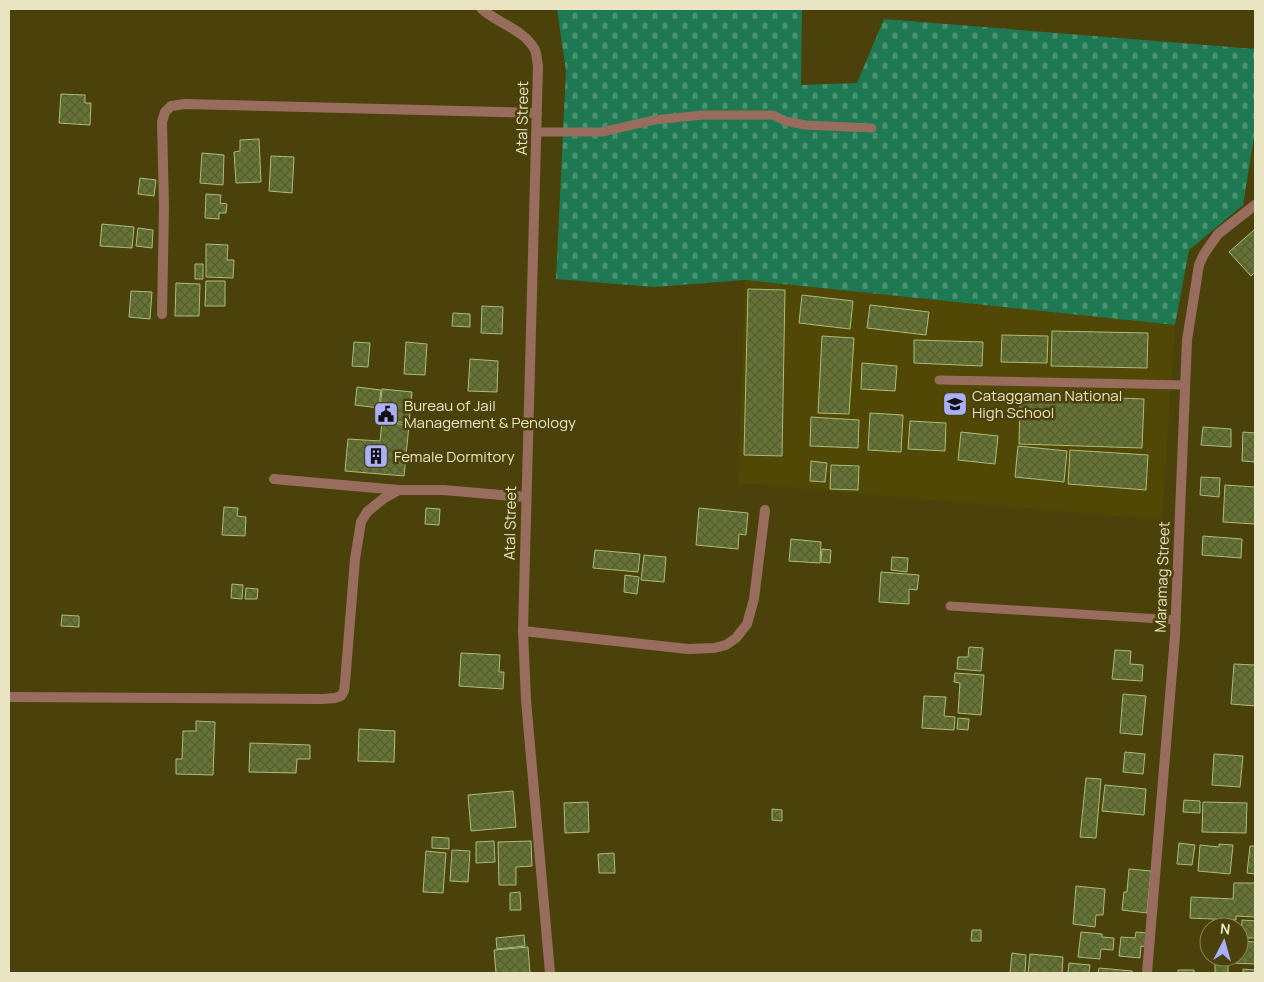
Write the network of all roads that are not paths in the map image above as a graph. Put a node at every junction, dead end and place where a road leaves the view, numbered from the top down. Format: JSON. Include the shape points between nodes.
{"nodes":[{"id":1,"x":482,"y":9,"type":"edge"},
{"id":2,"x":537,"y":113,"type":"junction"},
{"id":3,"x":872,"y":128,"type":"dead end"},
{"id":4,"x":537,"y":132,"type":"junction"},
{"id":5,"x":1255,"y":205,"type":"edge"},
{"id":6,"x":162,"y":314,"type":"dead end"},
{"id":7,"x":940,"y":380,"type":"dead end"},
{"id":8,"x":1186,"y":385,"type":"junction"},
{"id":9,"x":274,"y":479,"type":"dead end"},
{"id":10,"x":399,"y":490,"type":"junction"},
{"id":11,"x":526,"y":497,"type":"junction"},
{"id":12,"x":765,"y":510,"type":"dead end"},
{"id":13,"x":950,"y":606,"type":"dead end"},
{"id":14,"x":1176,"y":620,"type":"junction"},
{"id":15,"x":523,"y":631,"type":"junction"},
{"id":16,"x":9,"y":697,"type":"edge"},
{"id":17,"x":550,"y":973,"type":"edge"},
{"id":18,"x":1147,"y":973,"type":"edge"}],
"edges":[{"from":1,"to":2,"type":"street","name":"Atal Street","via":[[523,36],[534,50],[538,66]]},
{"from":2,"to":4,"type":"street","name":"Atal Street"},
{"from":2,"to":6,"type":"street","via":[[171,106],[162,122]]},
{"from":3,"to":4,"type":"lane","via":[[805,125],[773,115],[704,114],[602,132]]},
{"from":4,"to":11,"type":"street","name":"Atal Street"},
{"from":5,"to":8,"type":"street","name":"Maramag Street","via":[[1218,234],[1199,266],[1187,340]]},
{"from":7,"to":8,"type":"lane"},
{"from":8,"to":14,"type":"street","name":"Maramag Street"},
{"from":9,"to":10,"type":"street"},
{"from":10,"to":11,"type":"street"},
{"from":10,"to":16,"type":"street","via":[[367,512],[360,522],[342,696],[322,699]]},
{"from":11,"to":15,"type":"street","name":"Atal Street"},
{"from":12,"to":15,"type":"street","via":[[754,599],[747,624],[726,645],[688,649]]},
{"from":13,"to":14,"type":"lane"},
{"from":14,"to":18,"type":"street","name":"Maramag Street"},
{"from":15,"to":17,"type":"street","name":"Atal Street"}]}
